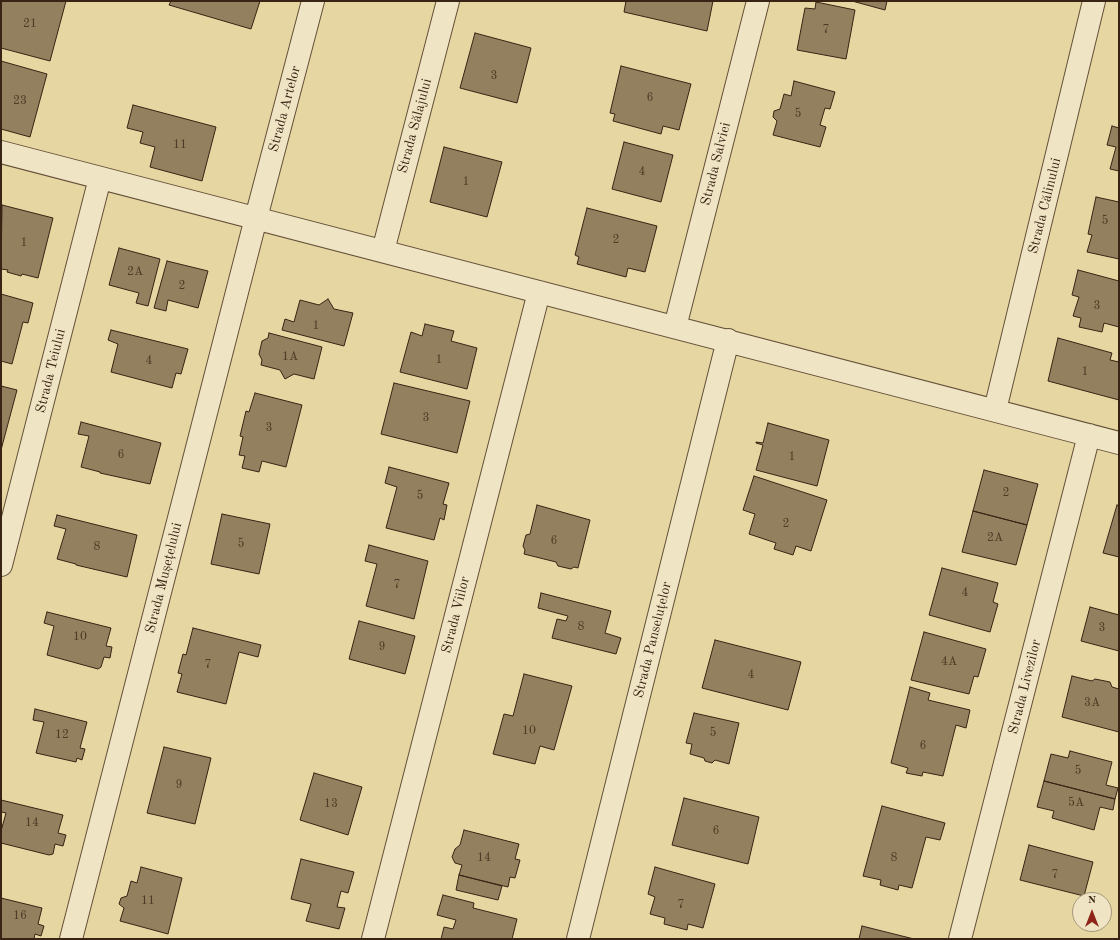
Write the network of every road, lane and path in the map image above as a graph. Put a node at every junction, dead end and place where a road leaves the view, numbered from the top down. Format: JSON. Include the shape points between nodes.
{"nodes":[{"id":1,"x":313,"y":1,"type":"edge"},
{"id":2,"x":448,"y":1,"type":"edge"},
{"id":3,"x":758,"y":1,"type":"edge"},
{"id":4,"x":1094,"y":1,"type":"edge"},
{"id":5,"x":1,"y":152,"type":"edge"},
{"id":6,"x":100,"y":178,"type":"junction"},
{"id":7,"x":256,"y":218,"type":"junction"},
{"id":8,"x":383,"y":251,"type":"junction"},
{"id":9,"x":539,"y":292,"type":"junction"},
{"id":10,"x":674,"y":327,"type":"junction"},
{"id":11,"x":728,"y":340,"type":"junction"},
{"id":12,"x":995,"y":410,"type":"junction"},
{"id":13,"x":1089,"y":435,"type":"junction"},
{"id":14,"x":1119,"y":442,"type":"edge"},
{"id":15,"x":1,"y":565,"type":"edge"},
{"id":16,"x":71,"y":939,"type":"edge"},
{"id":17,"x":373,"y":939,"type":"edge"},
{"id":18,"x":578,"y":939,"type":"edge"},
{"id":19,"x":960,"y":939,"type":"edge"}],
"edges":[{"from":1,"to":7,"type":"street","name":"Strada Artelor"},
{"from":2,"to":8,"type":"street","name":"Strada Sălajului"},
{"from":3,"to":10,"type":"street","name":"Strada Salviei"},
{"from":4,"to":12,"type":"street","name":"Strada Călinului"},
{"from":5,"to":6,"type":"street"},
{"from":6,"to":7,"type":"street"},
{"from":6,"to":15,"type":"street","name":"Strada Teiului"},
{"from":7,"to":8,"type":"street"},
{"from":7,"to":16,"type":"street","name":"Strada Mușețelului"},
{"from":8,"to":9,"type":"street"},
{"from":9,"to":10,"type":"street"},
{"from":9,"to":17,"type":"street","name":"Strada Viilor"},
{"from":10,"to":11,"type":"street"},
{"from":11,"to":12,"type":"street"},
{"from":11,"to":18,"type":"street","name":"Strada Panseluțelor"},
{"from":12,"to":13,"type":"street"},
{"from":13,"to":14,"type":"street"},
{"from":13,"to":19,"type":"street","name":"Strada Livezilor"}]}
